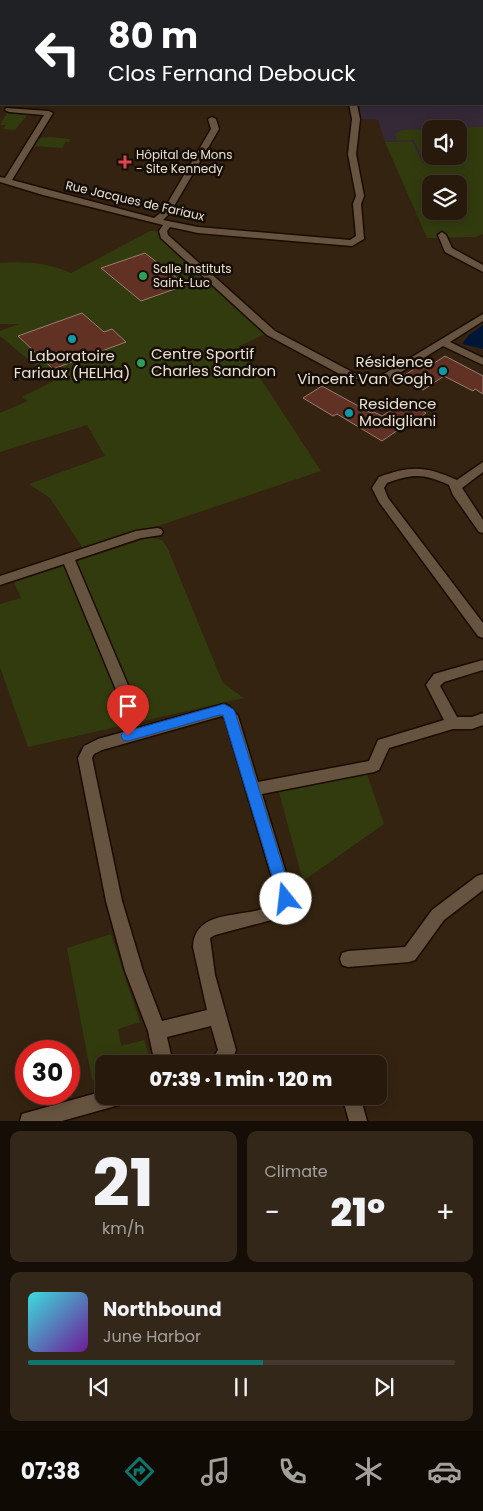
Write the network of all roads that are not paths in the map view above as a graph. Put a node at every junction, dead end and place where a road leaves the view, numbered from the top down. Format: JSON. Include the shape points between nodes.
{"nodes":[{"id":1,"x":353,"y":105,"type":"edge"},
{"id":2,"x":9,"y":110,"type":"dead end"},
{"id":3,"x":212,"y":119,"type":"dead end"},
{"id":4,"x":4,"y":180,"type":"edge"},
{"id":5,"x":156,"y":221,"type":"junction"},
{"id":6,"x":168,"y":224,"type":"junction"},
{"id":7,"x":442,"y":235,"type":"dead end"},
{"id":8,"x":483,"y":269,"type":"edge"},
{"id":9,"x":483,"y":317,"type":"edge"},
{"id":10,"x":443,"y":342,"type":"junction"},
{"id":11,"x":483,"y":362,"type":"edge"},
{"id":12,"x":483,"y":466,"type":"edge"},
{"id":13,"x":456,"y":486,"type":"junction"},
{"id":14,"x":483,"y":528,"type":"edge"},
{"id":15,"x":157,"y":532,"type":"dead end"},
{"id":16,"x":68,"y":559,"type":"junction"},
{"id":17,"x":0,"y":580,"type":"edge"},
{"id":18,"x":483,"y":633,"type":"edge"},
{"id":19,"x":483,"y":665,"type":"edge"},
{"id":20,"x":126,"y":697,"type":"dead end"},
{"id":21,"x":483,"y":719,"type":"edge"},
{"id":22,"x":453,"y":723,"type":"junction"},
{"id":23,"x":253,"y":789,"type":"junction"},
{"id":24,"x":483,"y":881,"type":"edge"},
{"id":25,"x":348,"y":959,"type":"dead end"},
{"id":26,"x":218,"y":1016,"type":"junction"},
{"id":27,"x":157,"y":1032,"type":"junction"},
{"id":28,"x":162,"y":1055,"type":"edge"},
{"id":29,"x":225,"y":1055,"type":"edge"},
{"id":30,"x":95,"y":1103,"type":"edge"},
{"id":31,"x":354,"y":1105,"type":"edge"},
{"id":32,"x":29,"y":1121,"type":"edge"},
{"id":33,"x":358,"y":1121,"type":"edge"}],
"edges":[{"from":1,"to":6,"type":"street","name":"Rue Jacques de Fariaux","via":[[356,119],[352,154],[360,196],[357,204],[361,237],[356,241],[346,243],[248,235]]},
{"from":2,"to":4,"type":"street","via":[[49,113]]},
{"from":3,"to":5,"type":"street","via":[[215,129],[166,213]]},
{"from":4,"to":5,"type":"street","name":"Rue Jacques de Fariaux"},
{"from":5,"to":6,"type":"street","name":"Rue Jacques de Fariaux"},
{"from":6,"to":10,"type":"street","via":[[163,231],[164,236],[271,332],[351,376],[380,380]]},
{"from":7,"to":8,"type":"street","via":[[448,250]]},
{"from":9,"to":10,"type":"street"},
{"from":10,"to":11,"type":"street"},
{"from":12,"to":13,"type":"street"},
{"from":13,"to":14,"type":"street"},
{"from":13,"to":18,"type":"street","via":[[431,472],[421,471],[383,480],[378,488]]},
{"from":15,"to":16,"type":"street","via":[[140,534]]},
{"from":16,"to":17,"type":"street"},
{"from":16,"to":20,"type":"street"},
{"from":19,"to":22,"type":"street","via":[[439,678],[433,685]]},
{"from":21,"to":22,"type":"street","via":[[472,723]]},
{"from":22,"to":23,"type":"street","via":[[383,744],[374,766]]},
{"from":23,"to":26,"type":"street","via":[[286,899],[282,908],[273,913],[212,928],[204,934],[202,947]]},
{"from":23,"to":27,"type":"street","via":[[230,716],[224,710],[157,727],[89,750],[85,758],[114,901],[130,959]]},
{"from":24,"to":25,"type":"street","via":[[438,915],[409,954]]},
{"from":26,"to":27,"type":"street"},
{"from":26,"to":29,"type":"street","via":[[227,1050]]},
{"from":27,"to":28,"type":"street"},
{"from":30,"to":32,"type":"street"},
{"from":31,"to":33,"type":"street"}]}
